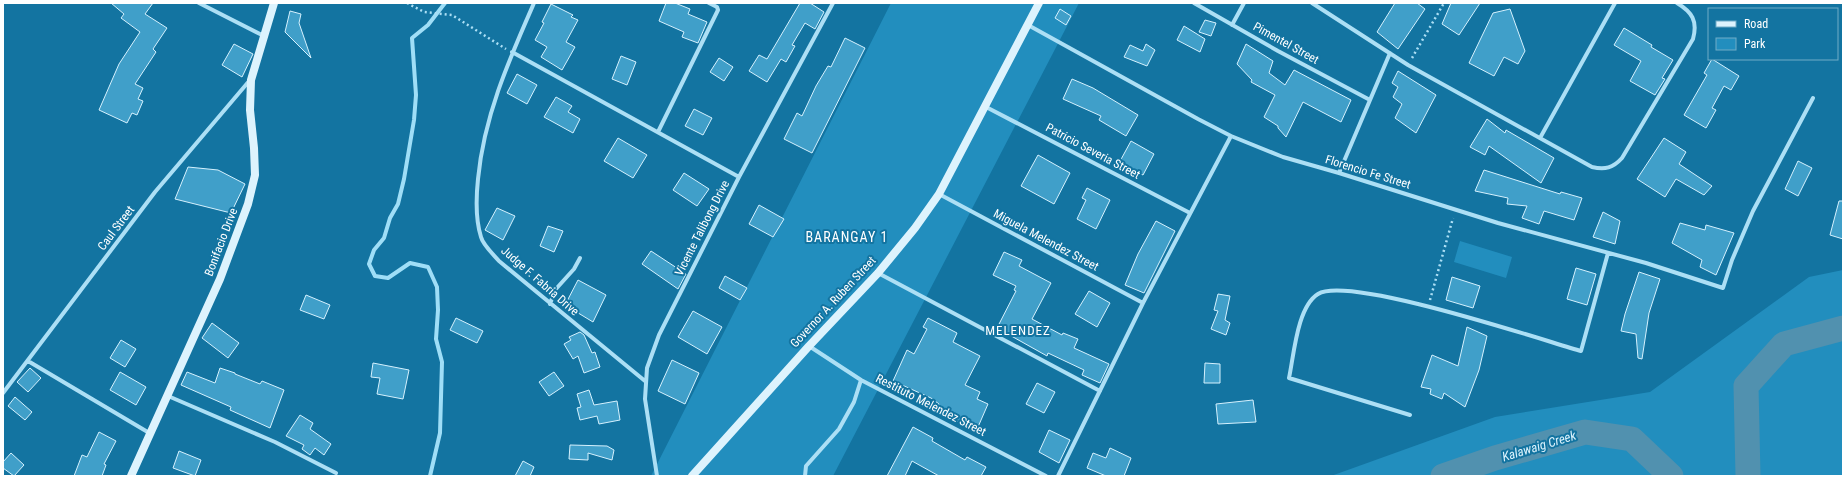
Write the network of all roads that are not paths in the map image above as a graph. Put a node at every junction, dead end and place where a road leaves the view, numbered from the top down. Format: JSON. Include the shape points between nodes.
{"nodes":[{"id":1,"x":199,"y":3,"type":"edge"},
{"id":2,"x":274,"y":3,"type":"edge"},
{"id":3,"x":534,"y":3,"type":"edge"},
{"id":4,"x":709,"y":3,"type":"edge"},
{"id":5,"x":833,"y":3,"type":"edge"},
{"id":6,"x":1040,"y":3,"type":"edge"},
{"id":7,"x":1194,"y":3,"type":"edge"},
{"id":8,"x":1244,"y":3,"type":"edge"},
{"id":9,"x":1312,"y":3,"type":"edge"},
{"id":10,"x":1615,"y":3,"type":"edge"},
{"id":11,"x":1677,"y":3,"type":"edge"},
{"id":12,"x":1028,"y":25,"type":"junction"},
{"id":13,"x":1232,"y":25,"type":"junction"},
{"id":14,"x":264,"y":36,"type":"junction"},
{"id":15,"x":512,"y":52,"type":"junction"},
{"id":16,"x":1390,"y":53,"type":"junction"},
{"id":17,"x":251,"y":80,"type":"junction"},
{"id":18,"x":1813,"y":98,"type":"dead end"},
{"id":19,"x":1370,"y":100,"type":"junction"},
{"id":20,"x":986,"y":107,"type":"junction"},
{"id":21,"x":658,"y":132,"type":"junction"},
{"id":22,"x":1231,"y":136,"type":"junction"},
{"id":23,"x":1540,"y":138,"type":"junction"},
{"id":24,"x":1338,"y":172,"type":"junction"},
{"id":25,"x":739,"y":177,"type":"junction"},
{"id":26,"x":940,"y":194,"type":"junction"},
{"id":27,"x":1190,"y":213,"type":"junction"},
{"id":28,"x":1608,"y":253,"type":"junction"},
{"id":29,"x":580,"y":258,"type":"dead end"},
{"id":30,"x":878,"y":273,"type":"junction"},
{"id":31,"x":1144,"y":303,"type":"junction"},
{"id":32,"x":550,"y":304,"type":"junction"},
{"id":33,"x":809,"y":346,"type":"junction"},
{"id":34,"x":28,"y":361,"type":"junction"},
{"id":35,"x":861,"y":380,"type":"junction"},
{"id":36,"x":645,"y":381,"type":"junction"},
{"id":37,"x":1100,"y":391,"type":"junction"},
{"id":38,"x":3,"y":393,"type":"edge"},
{"id":39,"x":168,"y":396,"type":"junction"},
{"id":40,"x":1410,"y":415,"type":"dead end"},
{"id":41,"x":151,"y":434,"type":"junction"},
{"id":42,"x":336,"y":472,"type":"dead end"},
{"id":43,"x":131,"y":476,"type":"edge"},
{"id":44,"x":657,"y":476,"type":"edge"},
{"id":45,"x":692,"y":476,"type":"edge"},
{"id":46,"x":805,"y":476,"type":"edge"},
{"id":47,"x":1046,"y":476,"type":"edge"},
{"id":48,"x":1058,"y":476,"type":"edge"}],
"edges":[{"from":1,"to":14,"type":"street"},
{"from":2,"to":14,"type":"main road","name":"Bonifacio Drive"},
{"from":3,"to":15,"type":"street","name":"Judge F. Fabria Drive"},
{"from":4,"to":21,"type":"street","via":[[718,10]]},
{"from":5,"to":25,"type":"street","name":"Vicente Talibong Drive"},
{"from":6,"to":12,"type":"main road","name":"Governor A. Ruben Street"},
{"from":7,"to":13,"type":"street","name":"Pimentel Street"},
{"from":8,"to":13,"type":"street"},
{"from":9,"to":16,"type":"street"},
{"from":10,"to":23,"type":"street"},
{"from":11,"to":23,"type":"street","via":[[1689,11],[1695,20],[1693,39],[1616,164],[1608,168],[1592,167]]},
{"from":12,"to":20,"type":"main road","name":"Governor A. Ruben Street"},
{"from":12,"to":22,"type":"street","name":"Florencio Fe Street"},
{"from":13,"to":19,"type":"street","name":"Pimentel Street"},
{"from":14,"to":17,"type":"main road","name":"Bonifacio Drive"},
{"from":15,"to":21,"type":"street"},
{"from":15,"to":32,"type":"street","name":"Judge F. Fabria Drive","via":[[486,125],[476,202],[481,238],[499,261]]},
{"from":16,"to":19,"type":"street"},
{"from":16,"to":23,"type":"street"},
{"from":17,"to":34,"type":"street","name":"Caul Street","via":[[155,192]]},
{"from":17,"to":39,"type":"main road","name":"Bonifacio Drive","via":[[250,110],[255,175],[248,204],[220,279]]},
{"from":18,"to":28,"type":"street","name":"Florencio Fe Street","via":[[1753,211],[1723,288]]},
{"from":19,"to":24,"type":"street"},
{"from":20,"to":26,"type":"main road","name":"Governor A. Ruben Street"},
{"from":20,"to":27,"type":"street","name":"Patricio Severia Street"},
{"from":21,"to":25,"type":"street"},
{"from":22,"to":24,"type":"street","name":"Florencio Fe Street","via":[[1283,157]]},
{"from":22,"to":27,"type":"street"},
{"from":24,"to":28,"type":"street","name":"Florencio Fe Street","via":[[1498,224]]},
{"from":25,"to":36,"type":"street","name":"Vicente Talibong Drive","via":[[659,335]]},
{"from":26,"to":30,"type":"main road","name":"Governor A. Ruben Street"},
{"from":26,"to":31,"type":"street","name":"Miguela Melendez Street"},
{"from":27,"to":31,"type":"street"},
{"from":28,"to":40,"type":"street","via":[[1581,351],[1393,297],[1354,292],[1319,293],[1308,303],[1302,315],[1290,378]]},
{"from":29,"to":32,"type":"street","via":[[555,290]]},
{"from":30,"to":33,"type":"main road","name":"Governor A. Ruben Street"},
{"from":30,"to":37,"type":"street"},
{"from":31,"to":37,"type":"street"},
{"from":32,"to":36,"type":"street","name":"Judge F. Fabria Drive"},
{"from":33,"to":35,"type":"street","name":"Restituto Melendez Street"},
{"from":33,"to":45,"type":"main road","name":"Governor A. Ruben Street"},
{"from":34,"to":38,"type":"street","name":"Caul Street"},
{"from":34,"to":41,"type":"street"},
{"from":35,"to":46,"type":"street","via":[[854,402],[839,429],[806,466]]},
{"from":35,"to":47,"type":"street","name":"Restituto Melendez Street"},
{"from":36,"to":44,"type":"street","name":"Vicente Talibong Drive","via":[[645,399]]},
{"from":37,"to":48,"type":"street"},
{"from":39,"to":41,"type":"main road","name":"Bonifacio Drive"},
{"from":39,"to":42,"type":"street","via":[[275,442]]},
{"from":41,"to":43,"type":"main road","name":"Bonifacio Drive"}]}
